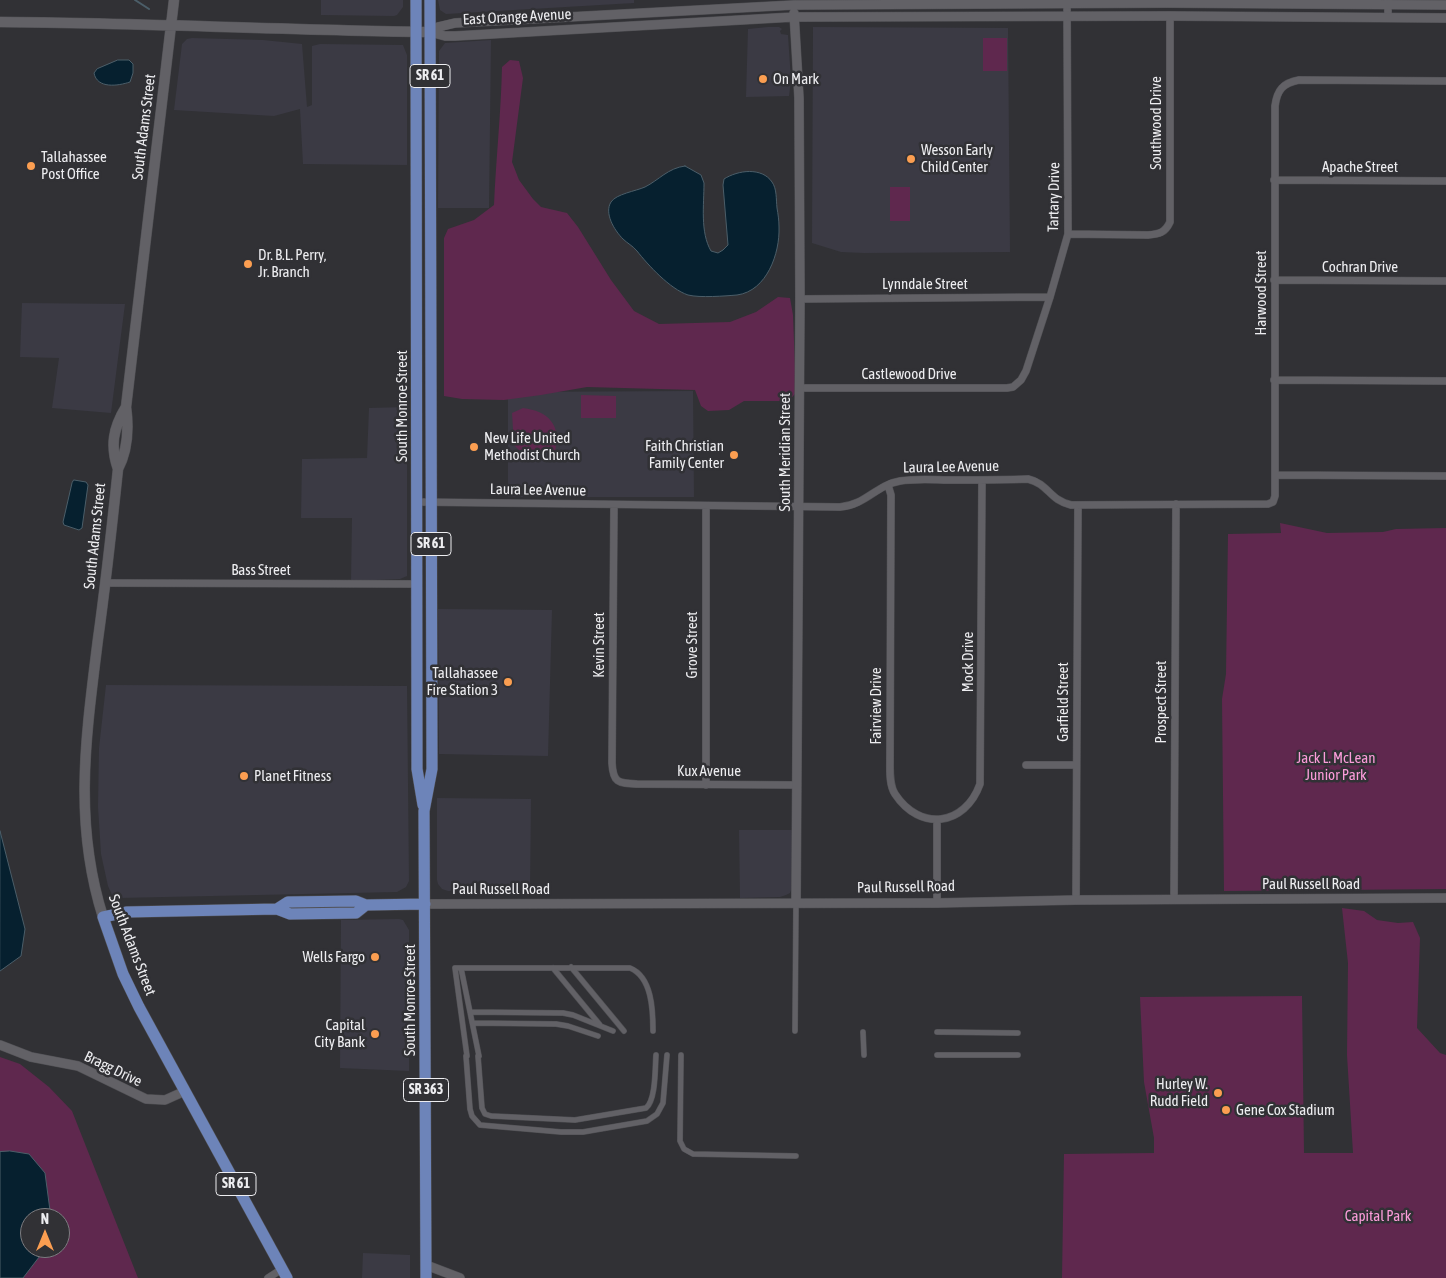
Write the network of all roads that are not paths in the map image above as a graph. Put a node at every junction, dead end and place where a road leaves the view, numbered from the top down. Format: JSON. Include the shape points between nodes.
{"nodes":[{"id":1,"x":174,"y":0,"type":"edge"},
{"id":2,"x":416,"y":0,"type":"edge"},
{"id":3,"x":430,"y":0,"type":"edge"},
{"id":4,"x":794,"y":2,"type":"edge"},
{"id":5,"x":1286,"y":2,"type":"edge"},
{"id":6,"x":1388,"y":2,"type":"edge"},
{"id":7,"x":1068,"y":3,"type":"junction"},
{"id":8,"x":1446,"y":5,"type":"edge"},
{"id":9,"x":1068,"y":16,"type":"junction"},
{"id":10,"x":1170,"y":16,"type":"junction"},
{"id":11,"x":794,"y":17,"type":"junction"},
{"id":12,"x":1286,"y":17,"type":"junction"},
{"id":13,"x":1388,"y":18,"type":"junction"},
{"id":14,"x":1446,"y":18,"type":"edge"},
{"id":15,"x":0,"y":22,"type":"edge"},
{"id":16,"x":172,"y":24,"type":"junction"},
{"id":17,"x":416,"y":32,"type":"junction"},
{"id":18,"x":430,"y":32,"type":"junction"},
{"id":19,"x":1446,"y":81,"type":"edge"},
{"id":20,"x":1274,"y":180,"type":"junction"},
{"id":21,"x":1446,"y":182,"type":"edge"},
{"id":22,"x":1068,"y":234,"type":"junction"},
{"id":23,"x":1274,"y":280,"type":"junction"},
{"id":24,"x":1446,"y":281,"type":"edge"},
{"id":25,"x":1050,"y":297,"type":"junction"},
{"id":26,"x":800,"y":299,"type":"junction"},
{"id":27,"x":1274,"y":380,"type":"junction"},
{"id":28,"x":1446,"y":381,"type":"edge"},
{"id":29,"x":1018,"y":382,"type":"joint"},
{"id":30,"x":799,"y":388,"type":"junction"},
{"id":31,"x":1275,"y":475,"type":"junction"},
{"id":32,"x":1446,"y":476,"type":"edge"},
{"id":33,"x":982,"y":480,"type":"junction"},
{"id":34,"x":888,"y":485,"type":"junction"},
{"id":35,"x":417,"y":502,"type":"junction"},
{"id":36,"x":431,"y":502,"type":"junction"},
{"id":37,"x":1273,"y":502,"type":"joint"},
{"id":38,"x":1176,"y":504,"type":"junction"},
{"id":39,"x":614,"y":505,"type":"junction"},
{"id":40,"x":1078,"y":505,"type":"junction"},
{"id":41,"x":706,"y":506,"type":"junction"},
{"id":42,"x":799,"y":507,"type":"junction"},
{"id":43,"x":105,"y":584,"type":"junction"},
{"id":44,"x":418,"y":584,"type":"junction"},
{"id":45,"x":417,"y":648,"type":"junction"},
{"id":46,"x":432,"y":648,"type":"junction"},
{"id":47,"x":417,"y":732,"type":"junction"},
{"id":48,"x":432,"y":746,"type":"junction"},
{"id":49,"x":1026,"y":765,"type":"dead end"},
{"id":50,"x":1076,"y":765,"type":"junction"},
{"id":51,"x":620,"y":782,"type":"joint"},
{"id":52,"x":706,"y":785,"type":"junction"},
{"id":53,"x":798,"y":785,"type":"junction"},
{"id":54,"x":424,"y":812,"type":"junction"},
{"id":55,"x":937,"y":820,"type":"junction"},
{"id":56,"x":1446,"y":898,"type":"edge"},
{"id":57,"x":1174,"y":899,"type":"junction"},
{"id":58,"x":1076,"y":900,"type":"junction"},
{"id":59,"x":796,"y":903,"type":"junction"},
{"id":60,"x":937,"y":903,"type":"junction"},
{"id":61,"x":425,"y":904,"type":"junction"},
{"id":62,"x":103,"y":917,"type":"junction"},
{"id":63,"x":461,"y":968,"type":"junction"},
{"id":64,"x":552,"y":968,"type":"junction"},
{"id":65,"x":571,"y":968,"type":"junction"},
{"id":66,"x":470,"y":1012,"type":"junction"},
{"id":67,"x":473,"y":1023,"type":"junction"},
{"id":68,"x":600,"y":1026,"type":"junction"},
{"id":69,"x":613,"y":1031,"type":"dead end"},
{"id":70,"x":624,"y":1031,"type":"dead end"},
{"id":71,"x":653,"y":1031,"type":"dead end"},
{"id":72,"x":795,"y":1031,"type":"dead end"},
{"id":73,"x":863,"y":1032,"type":"dead end"},
{"id":74,"x":937,"y":1032,"type":"dead end"},
{"id":75,"x":1018,"y":1032,"type":"dead end"},
{"id":76,"x":598,"y":1036,"type":"dead end"},
{"id":77,"x":0,"y":1045,"type":"edge"},
{"id":78,"x":656,"y":1055,"type":"dead end"},
{"id":79,"x":667,"y":1055,"type":"dead end"},
{"id":80,"x":681,"y":1055,"type":"dead end"},
{"id":81,"x":864,"y":1055,"type":"dead end"},
{"id":82,"x":937,"y":1055,"type":"dead end"},
{"id":83,"x":1018,"y":1055,"type":"dead end"},
{"id":84,"x":185,"y":1091,"type":"junction"},
{"id":85,"x":796,"y":1156,"type":"dead end"},
{"id":86,"x":426,"y":1265,"type":"junction"},
{"id":87,"x":285,"y":1274,"type":"edge"},
{"id":88,"x":268,"y":1278,"type":"edge"},
{"id":89,"x":426,"y":1278,"type":"edge"},
{"id":90,"x":460,"y":1278,"type":"edge"}],
"edges":[{"from":1,"to":16,"type":"main road","name":"South Adams Street"},
{"from":2,"to":17,"type":"main road","name":"South Monroe Street","number":"SR 61"},
{"from":3,"to":18,"type":"main road","name":"South Monroe Street","number":"SR 61"},
{"from":4,"to":7,"type":"street","name":"East Orange Avenue"},
{"from":4,"to":11,"type":"street","name":"South Meridian Street"},
{"from":4,"to":18,"type":"street","name":"East Orange Avenue","via":[[455,23]]},
{"from":5,"to":6,"type":"street","name":"East Orange Avenue"},
{"from":5,"to":7,"type":"street","name":"East Orange Avenue"},
{"from":5,"to":12,"type":"street"},
{"from":6,"to":8,"type":"street","name":"East Orange Avenue"},
{"from":6,"to":13,"type":"street"},
{"from":7,"to":9,"type":"street","name":"Tartary Drive"},
{"from":9,"to":10,"type":"street","name":"East Orange Avenue"},
{"from":9,"to":11,"type":"street","name":"East Orange Avenue"},
{"from":9,"to":22,"type":"street","name":"Tartary Drive"},
{"from":10,"to":12,"type":"street","name":"East Orange Avenue"},
{"from":10,"to":22,"type":"street","name":"Southwood Drive","via":[[1170,222],[1167,229],[1160,234],[1148,235]]},
{"from":11,"to":18,"type":"street","name":"East Orange Avenue","via":[[456,36]]},
{"from":11,"to":26,"type":"street","name":"South Meridian Street","via":[[799,98]]},
{"from":12,"to":13,"type":"street","name":"East Orange Avenue"},
{"from":13,"to":14,"type":"street","name":"East Orange Avenue"},
{"from":15,"to":16,"type":"main road","name":"East Orange Avenue"},
{"from":16,"to":17,"type":"main road","name":"East Orange Avenue"},
{"from":16,"to":43,"type":"main road","name":"South Adams Street","via":[[126,407],[129,424],[125,456],[118,469]]},
{"from":17,"to":18,"type":"main road","name":"East Orange Avenue"},
{"from":17,"to":35,"type":"main road","name":"South Monroe Street","number":"SR 61"},
{"from":18,"to":36,"type":"main road","name":"South Monroe Street","number":"SR 61"},
{"from":19,"to":20,"type":"street","name":"Harwood Street","via":[[1299,80],[1287,83],[1276,95],[1274,106]]},
{"from":20,"to":21,"type":"street","name":"Apache Street"},
{"from":20,"to":23,"type":"street","name":"Harwood Street"},
{"from":22,"to":25,"type":"street","name":"Tartary Drive"},
{"from":23,"to":24,"type":"street","name":"Cochran Drive"},
{"from":23,"to":27,"type":"street","name":"Harwood Street"},
{"from":25,"to":26,"type":"street","name":"Lynndale Street"},
{"from":25,"to":29,"type":"street","name":"Tartary Drive","via":[[1026,370]]},
{"from":26,"to":30,"type":"street","name":"South Meridian Street"},
{"from":27,"to":28,"type":"street"},
{"from":27,"to":31,"type":"street","name":"Harwood Street"},
{"from":29,"to":30,"type":"street","name":"Castlewood Drive","via":[[1007,388]]},
{"from":30,"to":42,"type":"street","name":"South Meridian Street"},
{"from":31,"to":32,"type":"street"},
{"from":31,"to":37,"type":"street","name":"Harwood Street"},
{"from":33,"to":34,"type":"street","name":"Laura Lee Avenue","via":[[909,480]]},
{"from":33,"to":40,"type":"street","name":"Laura Lee Avenue","via":[[1028,479],[1044,487],[1057,501]]},
{"from":33,"to":55,"type":"street","name":"Mock Drive","via":[[980,784],[966,808],[956,815]]},
{"from":34,"to":42,"type":"street","name":"Laura Lee Avenue","via":[[851,506]]},
{"from":34,"to":55,"type":"street","name":"Fairview Drive","via":[[892,495],[891,783],[894,793],[908,807],[927,819]]},
{"from":35,"to":36,"type":"street","name":"Laura Lee Avenue"},
{"from":35,"to":44,"type":"main road","name":"South Monroe Street","number":"SR 61"},
{"from":36,"to":39,"type":"street","name":"Laura Lee Avenue"},
{"from":36,"to":46,"type":"main road","name":"South Monroe Street","number":"SR 61"},
{"from":37,"to":38,"type":"street","name":"Laura Lee Avenue"},
{"from":38,"to":40,"type":"street","name":"Laura Lee Avenue"},
{"from":38,"to":57,"type":"street","name":"Prospect Street"},
{"from":39,"to":41,"type":"street","name":"Laura Lee Avenue"},
{"from":39,"to":51,"type":"street","name":"Kevin Street","via":[[612,763],[613,774]]},
{"from":40,"to":50,"type":"street","name":"Garfield Street"},
{"from":41,"to":42,"type":"street","name":"Laura Lee Avenue"},
{"from":41,"to":52,"type":"street","name":"Grove Street"},
{"from":42,"to":53,"type":"street","name":"South Meridian Street"},
{"from":43,"to":44,"type":"street","name":"Bass Street"},
{"from":43,"to":62,"type":"main road","name":"South Adams Street","via":[[87,734],[84,789],[92,878]]},
{"from":44,"to":45,"type":"main road","name":"South Monroe Street","number":"SR 61"},
{"from":45,"to":46,"type":"main road"},
{"from":45,"to":47,"type":"main road","name":"South Monroe Street","number":"SR 61"},
{"from":46,"to":48,"type":"main road","name":"South Monroe Street","number":"SR 61"},
{"from":47,"to":48,"type":"main road","via":[[424,743]]},
{"from":47,"to":54,"type":"main road","name":"South Monroe Street","number":"SR 61","via":[[417,775]]},
{"from":48,"to":54,"type":"main road","name":"South Monroe Street","number":"SR 61","via":[[432,769]]},
{"from":49,"to":50,"type":"street"},
{"from":50,"to":58,"type":"street","name":"Garfield Street"},
{"from":51,"to":52,"type":"street","name":"Kux Avenue"},
{"from":52,"to":53,"type":"street","name":"Kux Avenue"},
{"from":53,"to":59,"type":"street","name":"South Meridian Street"},
{"from":54,"to":61,"type":"main road","name":"South Monroe Street","number":"SR 61"},
{"from":55,"to":60,"type":"street"},
{"from":56,"to":57,"type":"street","name":"Paul Russell Road"},
{"from":57,"to":58,"type":"street","name":"Paul Russell Road"},
{"from":58,"to":60,"type":"street","name":"Paul Russell Road"},
{"from":59,"to":60,"type":"street","name":"Paul Russell Road"},
{"from":59,"to":61,"type":"street","name":"Paul Russell Road"},
{"from":59,"to":72,"type":"street"},
{"from":61,"to":62,"type":"main road","name":"Paul Russell Road","via":[[288,902],[277,909],[127,912]]},
{"from":61,"to":86,"type":"main road","name":"South Monroe Street","number":"SR 363"},
{"from":62,"to":84,"type":"main road","name":"South Adams Street","number":"SR 61","via":[[131,991]]},
{"from":63,"to":64,"type":"street"},
{"from":63,"to":66,"type":"street"},
{"from":63,"to":79,"type":"street","via":[[455,968],[467,1056],[470,1109],[480,1125],[584,1132],[652,1119],[663,1103]]},
{"from":64,"to":65,"type":"street"},
{"from":64,"to":68,"type":"street"},
{"from":65,"to":70,"type":"street"},
{"from":65,"to":71,"type":"street","via":[[619,967],[630,968],[640,974],[652,1007]]},
{"from":66,"to":67,"type":"street"},
{"from":66,"to":68,"type":"street","via":[[563,1013]]},
{"from":67,"to":76,"type":"street","via":[[556,1024]]},
{"from":67,"to":78,"type":"street","via":[[482,1108],[491,1116],[562,1121],[646,1108],[650,1105]]},
{"from":68,"to":69,"type":"street"},
{"from":73,"to":81,"type":"street"},
{"from":74,"to":75,"type":"street"},
{"from":77,"to":84,"type":"street","name":"Bragg Drive","via":[[31,1057],[78,1066],[146,1099],[165,1100]]},
{"from":80,"to":85,"type":"street","via":[[680,1141],[684,1149],[693,1154]]},
{"from":82,"to":83,"type":"street"},
{"from":84,"to":87,"type":"main road","name":"South Adams Street","number":"SR 61"},
{"from":86,"to":89,"type":"main road","name":"South Monroe Street","number":"SR 363"},
{"from":86,"to":90,"type":"street"},
{"from":87,"to":88,"type":"street"}]}
